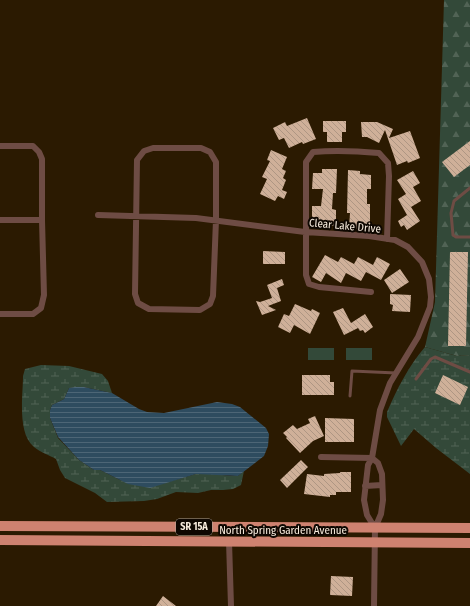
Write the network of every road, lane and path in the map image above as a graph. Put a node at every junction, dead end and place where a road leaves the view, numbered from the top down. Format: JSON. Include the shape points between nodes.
{"nodes":[{"id":1,"x":0,"y":146,"type":"edge"},
{"id":2,"x":470,"y":188,"type":"edge"},
{"id":3,"x":98,"y":216,"type":"dead end"},
{"id":4,"x":137,"y":216,"type":"junction"},
{"id":5,"x":0,"y":220,"type":"edge"},
{"id":6,"x":42,"y":220,"type":"junction"},
{"id":7,"x":216,"y":220,"type":"junction"},
{"id":8,"x":305,"y":232,"type":"junction"},
{"id":9,"x":470,"y":237,"type":"edge"},
{"id":10,"x":387,"y":239,"type":"junction"},
{"id":11,"x":371,"y":292,"type":"dead end"},
{"id":12,"x":0,"y":314,"type":"edge"},
{"id":13,"x":470,"y":372,"type":"edge"},
{"id":14,"x":396,"y":373,"type":"junction"},
{"id":15,"x":416,"y":379,"type":"dead end"},
{"id":16,"x":350,"y":396,"type":"dead end"},
{"id":17,"x":321,"y":457,"type":"dead end"},
{"id":18,"x":372,"y":458,"type":"junction"},
{"id":19,"x":382,"y":485,"type":"junction"},
{"id":20,"x":365,"y":486,"type":"junction"},
{"id":21,"x":0,"y":526,"type":"edge"},
{"id":22,"x":375,"y":528,"type":"junction"},
{"id":23,"x":470,"y":528,"type":"edge"},
{"id":24,"x":0,"y":540,"type":"edge"},
{"id":25,"x":229,"y":541,"type":"junction"},
{"id":26,"x":375,"y":542,"type":"junction"},
{"id":27,"x":470,"y":543,"type":"edge"},
{"id":28,"x":231,"y":606,"type":"edge"},
{"id":29,"x":374,"y":606,"type":"edge"}],
"edges":[{"from":1,"to":6,"type":"street","via":[[33,146],[39,152],[42,159]]},
{"from":2,"to":9,"type":"lane","via":[[454,201],[451,212],[453,236]]},
{"from":3,"to":4,"type":"street","name":"Clear Lake Drive"},
{"from":4,"to":7,"type":"street","name":"Clear Lake Drive"},
{"from":4,"to":7,"type":"street","via":[[137,160],[144,151],[153,148],[201,148],[210,152],[216,162]]},
{"from":4,"to":7,"type":"street","via":[[135,294],[138,303],[150,309],[200,310],[210,304],[213,296]]},
{"from":5,"to":6,"type":"street"},
{"from":6,"to":12,"type":"street","via":[[44,295],[41,308],[33,314]]},
{"from":7,"to":8,"type":"street","name":"Clear Lake Drive"},
{"from":8,"to":10,"type":"street","name":"Clear Lake Drive"},
{"from":8,"to":10,"type":"street","via":[[306,162],[313,152],[359,151],[379,153],[388,163]]},
{"from":8,"to":11,"type":"street","via":[[306,275],[309,284]]},
{"from":10,"to":14,"type":"street","name":"Clear Lake Drive","via":[[408,247],[422,262],[429,279],[431,297],[430,307],[418,337]]},
{"from":13,"to":15,"type":"lane","via":[[435,357]]},
{"from":14,"to":16,"type":"lane","via":[[352,371]]},
{"from":14,"to":18,"type":"street","name":"Clear Lake Drive","via":[[380,410]]},
{"from":17,"to":18,"type":"street"},
{"from":18,"to":19,"type":"street","name":"Clear Lake Drive","via":[[378,463]]},
{"from":18,"to":20,"type":"street","name":"Clear Lake Drive"},
{"from":19,"to":20,"type":"street"},
{"from":19,"to":22,"type":"street","name":"Clear Lake Drive","via":[[381,514]]},
{"from":20,"to":22,"type":"street","name":"Clear Lake Drive","via":[[367,514]]},
{"from":21,"to":22,"type":"highway","name":"North Spring Garden Avenue","number":"SR 15A"},
{"from":22,"to":23,"type":"highway","name":"North Spring Garden Avenue","number":"SR 15A"},
{"from":22,"to":26,"type":"street","name":"Clear Lake Drive"},
{"from":24,"to":25,"type":"highway","name":"North Spring Garden Avenue","number":"SR 15A"},
{"from":25,"to":26,"type":"highway","name":"North Spring Garden Avenue","number":"SR 15A"},
{"from":25,"to":28,"type":"street"},
{"from":26,"to":27,"type":"highway","name":"North Spring Garden Avenue","number":"SR 15A"},
{"from":26,"to":29,"type":"street","name":"Clear Lake Drive"}]}
